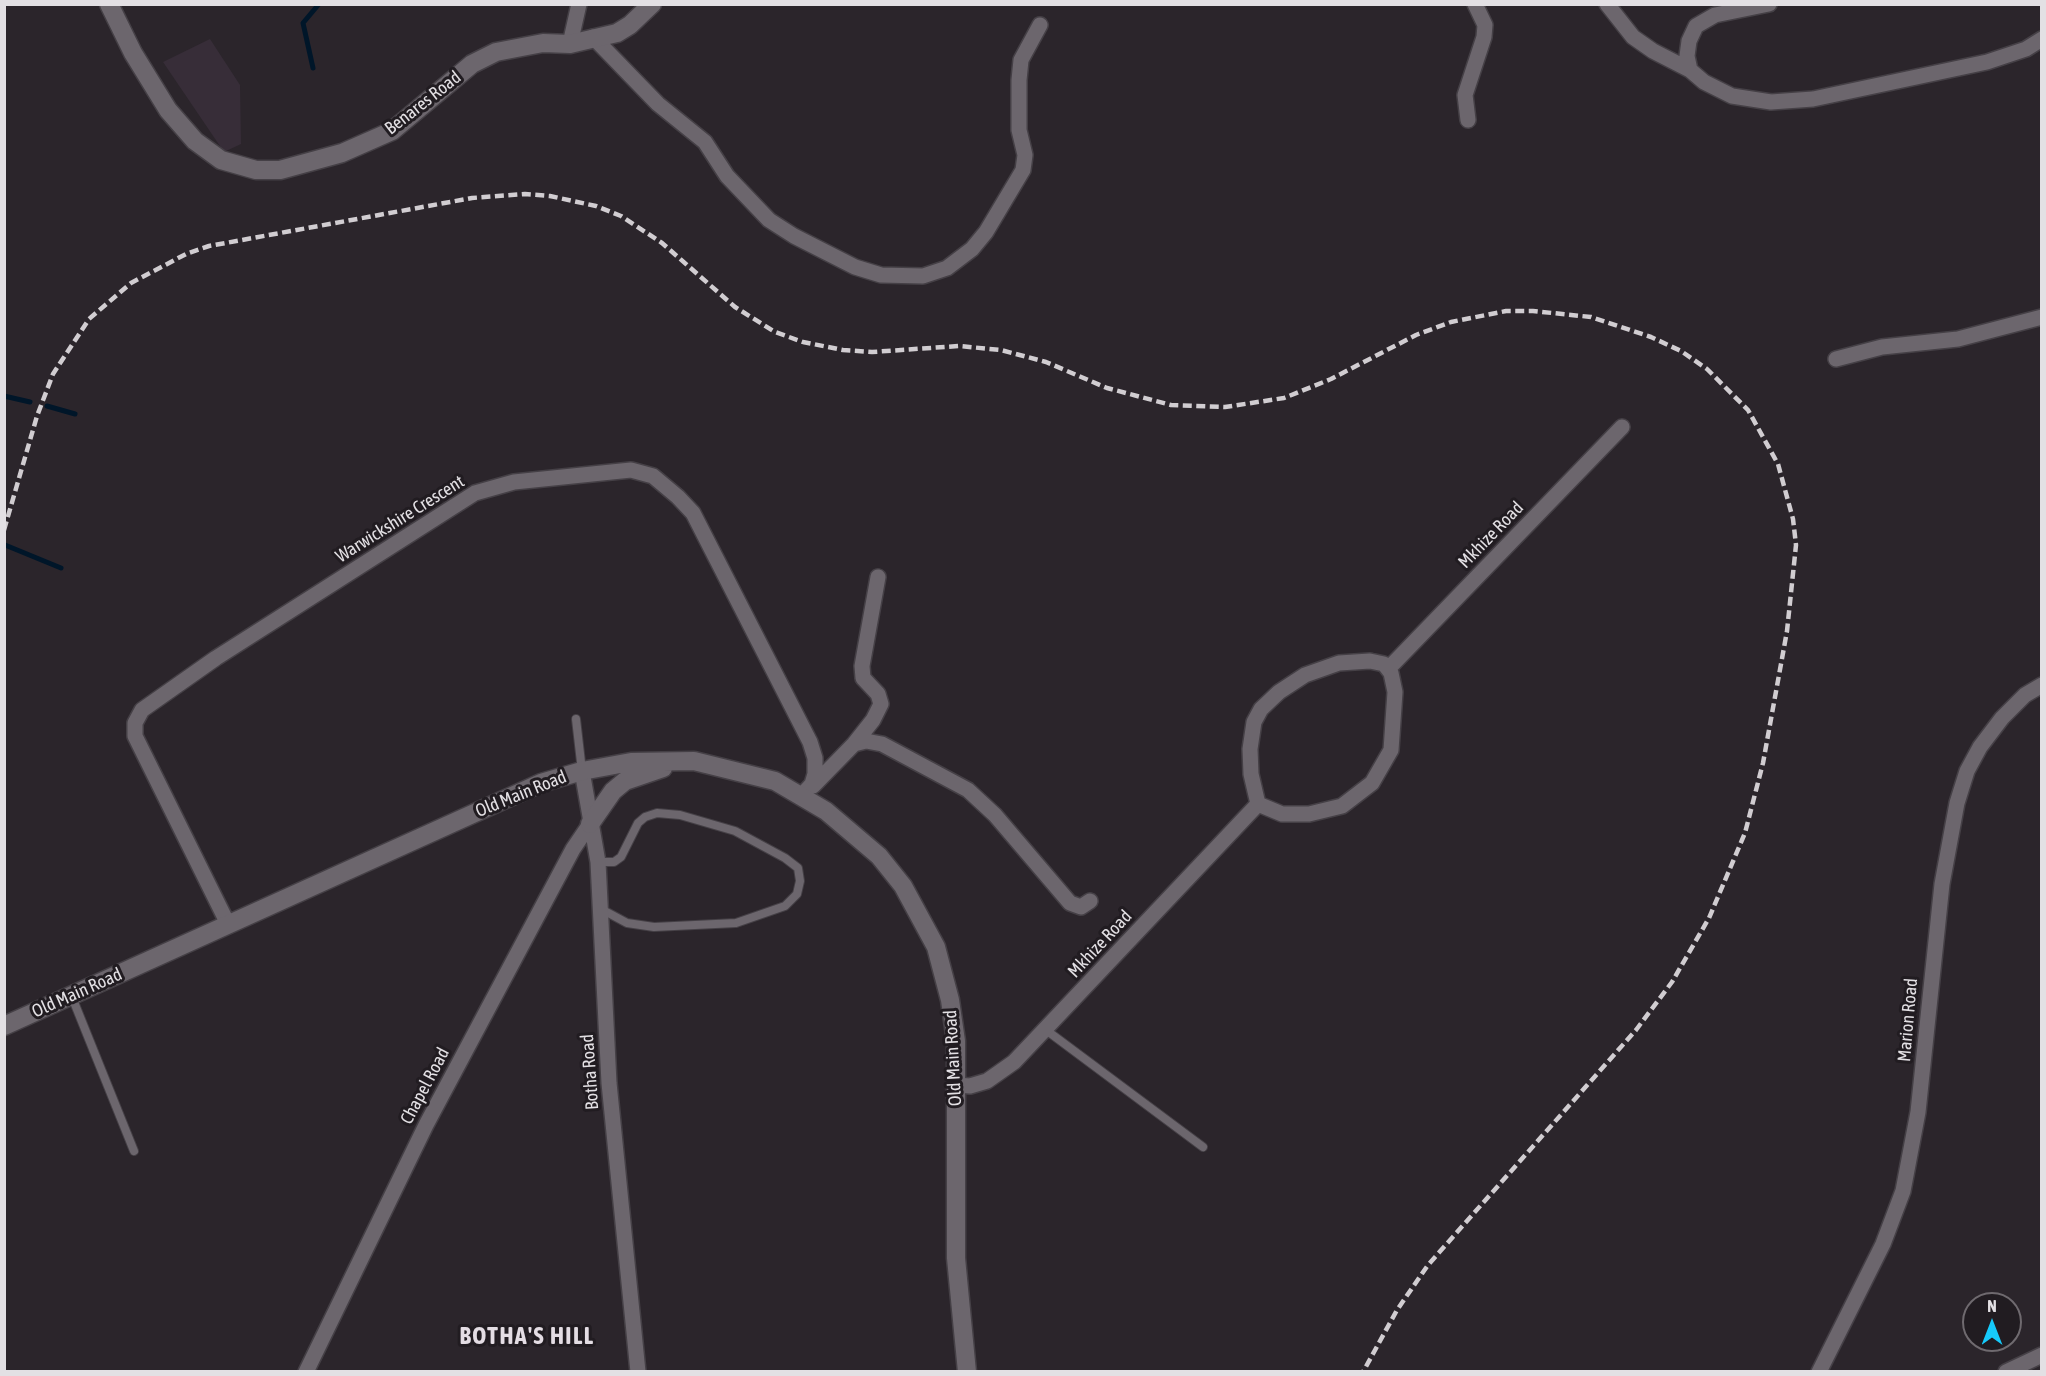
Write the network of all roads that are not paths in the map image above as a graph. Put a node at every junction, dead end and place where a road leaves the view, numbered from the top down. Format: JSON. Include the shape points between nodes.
{"nodes":[{"id":1,"x":109,"y":4,"type":"edge"},
{"id":2,"x":579,"y":4,"type":"edge"},
{"id":3,"x":652,"y":4,"type":"edge"},
{"id":4,"x":1475,"y":4,"type":"edge"},
{"id":5,"x":1606,"y":4,"type":"edge"},
{"id":6,"x":1769,"y":4,"type":"edge"},
{"id":7,"x":1040,"y":25,"type":"dead end"},
{"id":8,"x":593,"y":37,"type":"junction"},
{"id":9,"x":2042,"y":39,"type":"edge"},
{"id":10,"x":570,"y":44,"type":"junction"},
{"id":11,"x":1690,"y":70,"type":"junction"},
{"id":12,"x":1468,"y":120,"type":"dead end"},
{"id":13,"x":2042,"y":317,"type":"edge"},
{"id":14,"x":1836,"y":359,"type":"dead end"},
{"id":15,"x":1622,"y":427,"type":"dead end"},
{"id":16,"x":878,"y":577,"type":"dead end"},
{"id":17,"x":1388,"y":669,"type":"junction"},
{"id":18,"x":2042,"y":685,"type":"edge"},
{"id":19,"x":576,"y":719,"type":"dead end"},
{"id":20,"x":854,"y":744,"type":"junction"},
{"id":21,"x":694,"y":761,"type":"junction"},
{"id":22,"x":582,"y":771,"type":"junction"},
{"id":23,"x":801,"y":796,"type":"junction"},
{"id":24,"x":1258,"y":804,"type":"junction"},
{"id":25,"x":590,"y":824,"type":"junction"},
{"id":26,"x":598,"y":862,"type":"junction"},
{"id":27,"x":1090,"y":901,"type":"dead end"},
{"id":28,"x":600,"y":909,"type":"junction"},
{"id":29,"x":228,"y":924,"type":"junction"},
{"id":30,"x":71,"y":996,"type":"junction"},
{"id":31,"x":4,"y":1026,"type":"edge"},
{"id":32,"x":1046,"y":1030,"type":"junction"},
{"id":33,"x":956,"y":1085,"type":"junction"},
{"id":34,"x":1203,"y":1147,"type":"dead end"},
{"id":35,"x":134,"y":1150,"type":"dead end"},
{"id":36,"x":2042,"y":1355,"type":"edge"},
{"id":37,"x":306,"y":1371,"type":"edge"},
{"id":38,"x":638,"y":1371,"type":"edge"},
{"id":39,"x":967,"y":1371,"type":"edge"},
{"id":40,"x":1819,"y":1371,"type":"edge"},
{"id":41,"x":2006,"y":1371,"type":"edge"}],
"edges":[{"from":1,"to":10,"type":"main road","name":"Benares Road","via":[[168,110],[195,141],[221,160],[256,170],[304,165],[392,131],[471,64],[496,52],[543,43]]},
{"from":2,"to":10,"type":"street"},
{"from":3,"to":8,"type":"main road","name":"Benares Road","via":[[630,26],[617,33]]},
{"from":4,"to":12,"type":"street","via":[[1485,31],[1465,95]]},
{"from":5,"to":11,"type":"street","via":[[1633,37]]},
{"from":6,"to":11,"type":"street","via":[[1715,15],[1696,26],[1689,41]]},
{"from":7,"to":8,"type":"street","via":[[1021,60],[1018,80],[1023,170],[972,249],[947,268],[922,276],[881,275],[855,267],[769,220],[727,176],[705,142],[658,104]]},
{"from":8,"to":10,"type":"main road","name":"Benares Road"},
{"from":9,"to":11,"type":"street","via":[[2026,49],[1987,62],[1813,99],[1771,102],[1732,96]]},
{"from":13,"to":14,"type":"street","via":[[1968,338],[1882,347]]},
{"from":15,"to":17,"type":"street","name":"Mkhize Road"},
{"from":16,"to":20,"type":"street","via":[[862,666],[863,678],[878,694],[881,704]]},
{"from":17,"to":24,"type":"street","via":[[1370,661],[1339,663],[1305,675],[1261,709],[1254,722],[1250,749]]},
{"from":17,"to":24,"type":"street","via":[[1395,692],[1394,726],[1390,750],[1372,783],[1342,806],[1310,814],[1282,814]]},
{"from":18,"to":40,"type":"street","name":"Marion Road","via":[[2025,695],[2002,718],[1967,771],[1942,884],[1918,1112],[1903,1191],[1883,1244]]},
{"from":19,"to":22,"type":"lane"},
{"from":20,"to":23,"type":"street"},
{"from":20,"to":27,"type":"street","via":[[882,744],[968,790],[995,815],[1070,903],[1081,907]]},
{"from":21,"to":22,"type":"main road","name":"Old Main Road","via":[[631,762]]},
{"from":21,"to":23,"type":"main road","name":"Old Main Road","via":[[775,781]]},
{"from":21,"to":25,"type":"main road","via":[[644,772],[625,781],[607,798]]},
{"from":22,"to":25,"type":"street","name":"Botha Road"},
{"from":22,"to":29,"type":"main road","name":"Old Main Road","via":[[541,783]]},
{"from":23,"to":29,"type":"street","name":"Warwickshire Crescent","via":[[815,774],[810,742],[693,513],[653,476],[631,470],[514,482],[475,493],[216,658],[142,711],[135,723],[135,736]]},
{"from":23,"to":33,"type":"main road","name":"Old Main Road","via":[[826,811],[879,856],[921,915],[936,947],[950,1000],[956,1041]]},
{"from":24,"to":32,"type":"street","name":"Mkhize Road"},
{"from":25,"to":26,"type":"street","name":"Botha Road"},
{"from":25,"to":37,"type":"street","name":"Chapel Road","via":[[426,1125]]},
{"from":26,"to":28,"type":"street","name":"Botha Road"},
{"from":26,"to":28,"type":"lane","via":[[614,862],[621,857],[645,817],[657,813],[680,815],[735,831],[785,858],[798,868],[800,881],[797,894],[785,906],[736,923],[654,927],[627,923]]},
{"from":28,"to":38,"type":"street","name":"Botha Road","via":[[609,1083]]},
{"from":29,"to":30,"type":"main road","name":"Old Main Road"},
{"from":30,"to":31,"type":"main road","name":"Old Main Road"},
{"from":30,"to":35,"type":"lane"},
{"from":32,"to":33,"type":"street","name":"Mkhize Road","via":[[1014,1062],[987,1081]]},
{"from":32,"to":34,"type":"lane"},
{"from":33,"to":39,"type":"main road","name":"Old Main Road","via":[[956,1258]]},
{"from":36,"to":41,"type":"street"}]}
